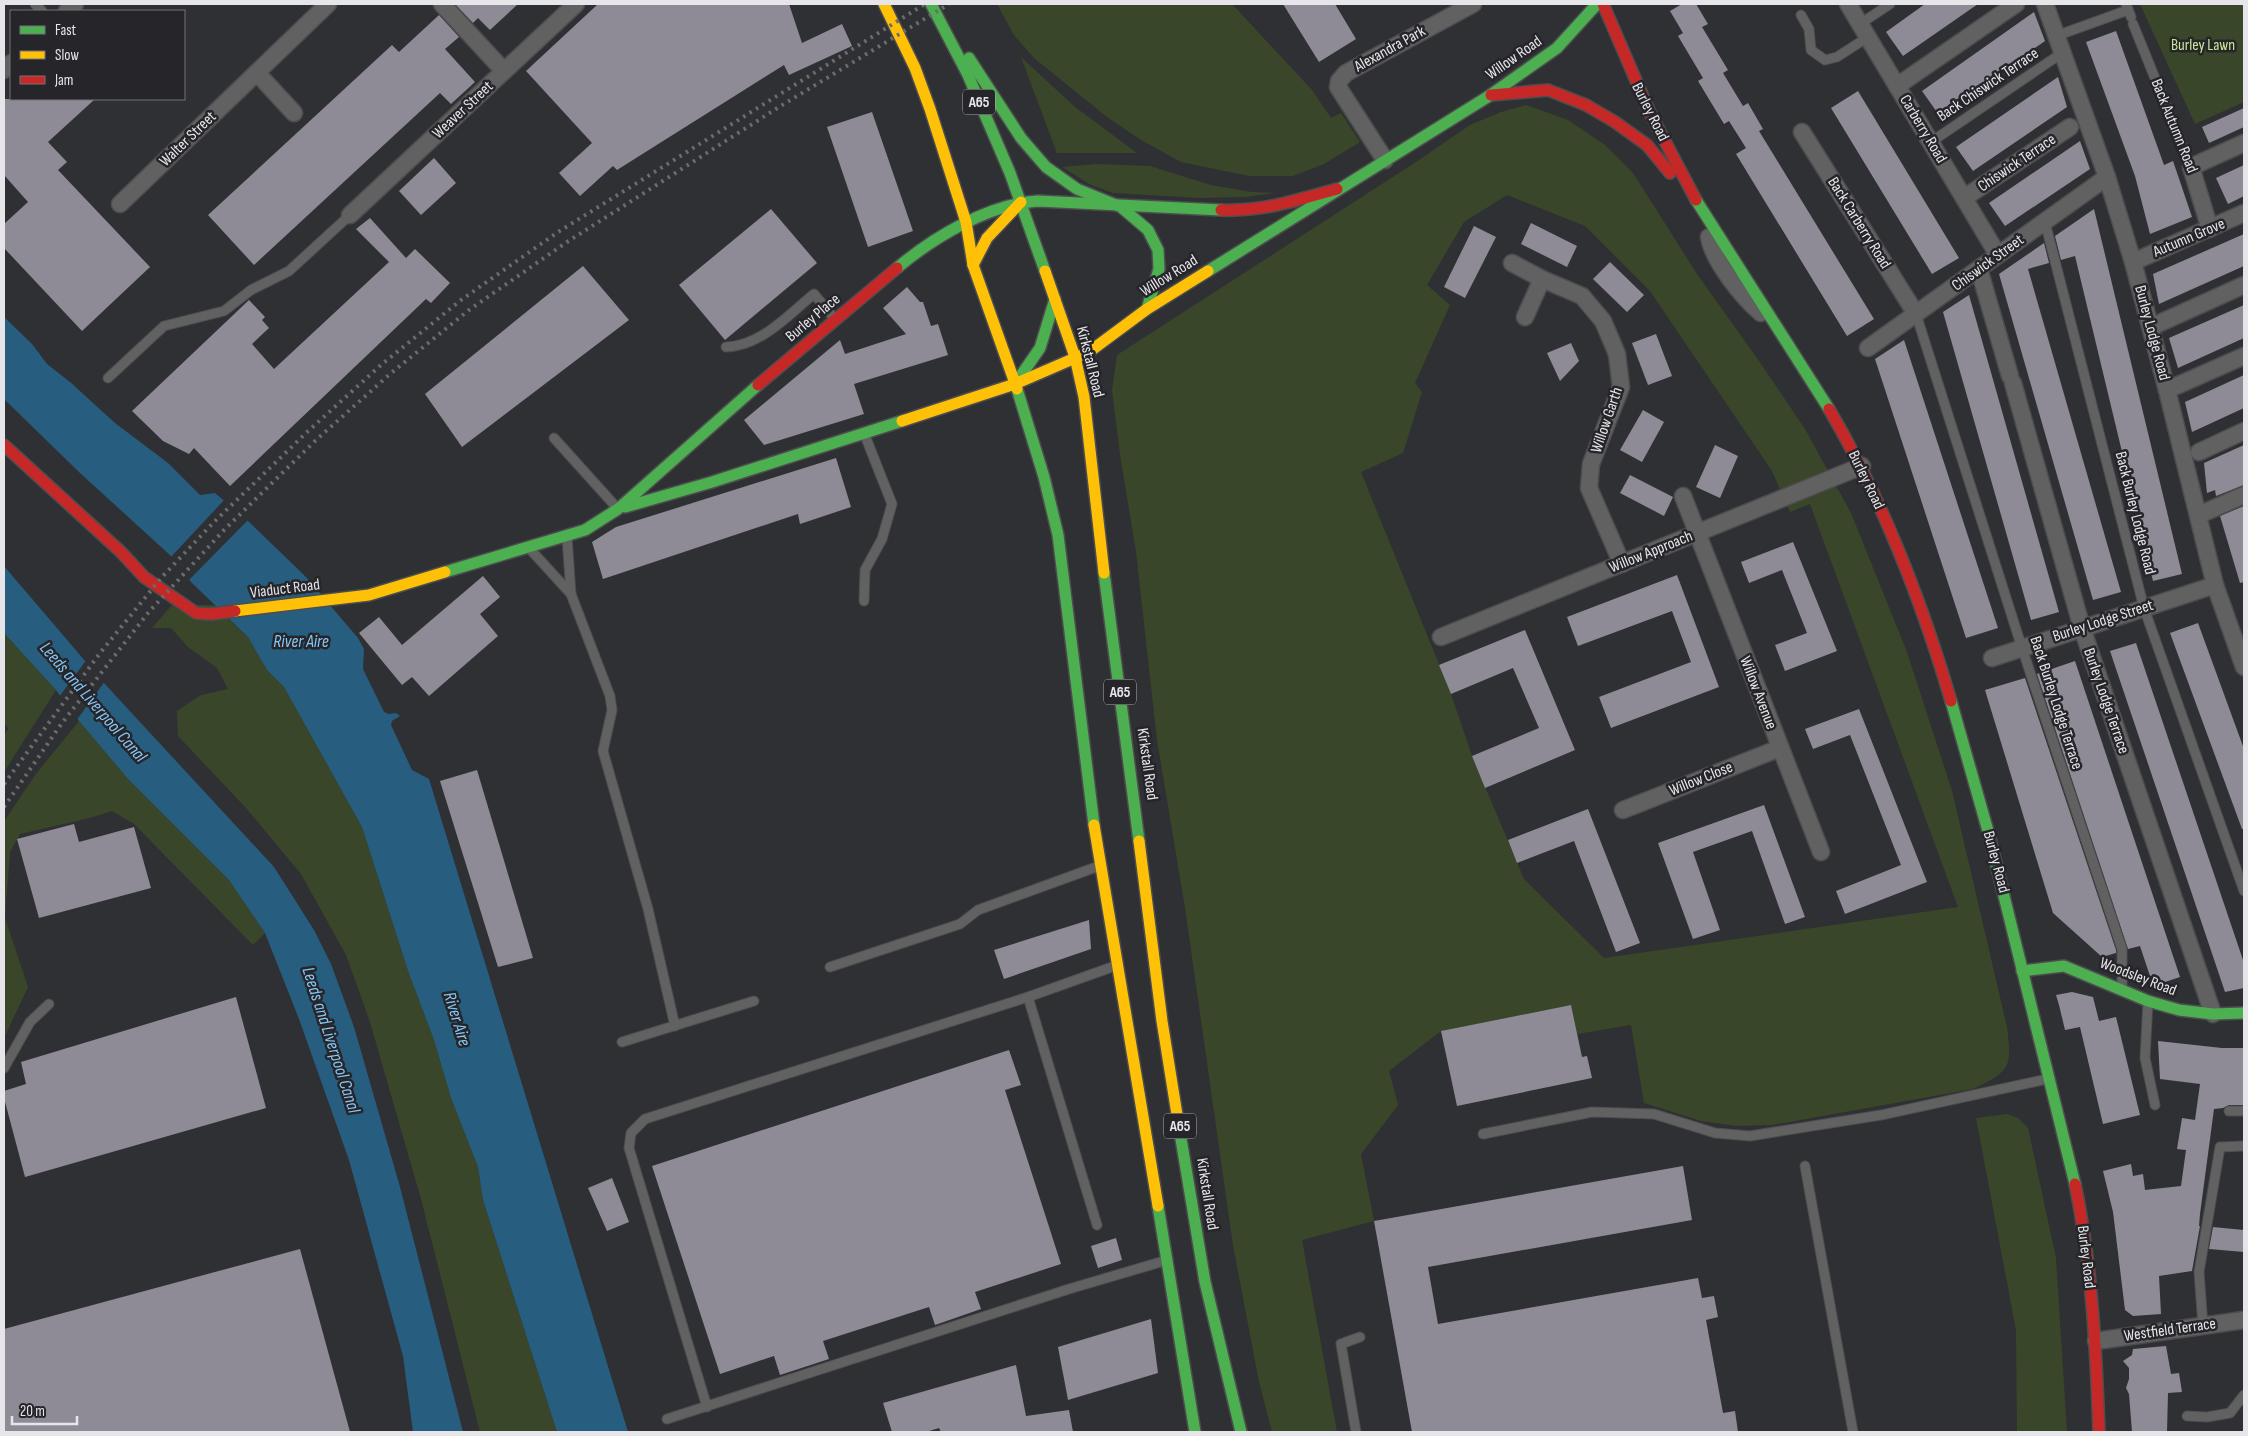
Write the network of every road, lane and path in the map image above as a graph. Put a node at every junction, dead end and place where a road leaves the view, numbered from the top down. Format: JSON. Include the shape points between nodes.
{"nodes":[{"id":1,"x":328,"y":4,"type":"edge"},
{"id":2,"x":442,"y":4,"type":"edge"},
{"id":3,"x":576,"y":4,"type":"edge"},
{"id":4,"x":884,"y":4,"type":"edge"},
{"id":5,"x":932,"y":4,"type":"edge"},
{"id":6,"x":1473,"y":4,"type":"edge"},
{"id":7,"x":1597,"y":4,"type":"edge"},
{"id":8,"x":1603,"y":4,"type":"edge"},
{"id":9,"x":1848,"y":4,"type":"edge"},
{"id":10,"x":1890,"y":4,"type":"edge"},
{"id":11,"x":2016,"y":4,"type":"edge"},
{"id":12,"x":2045,"y":4,"type":"edge"},
{"id":13,"x":2130,"y":14,"type":"edge"},
{"id":14,"x":1801,"y":15,"type":"dead end"},
{"id":15,"x":1864,"y":31,"type":"junction"},
{"id":16,"x":2056,"y":36,"type":"junction"},
{"id":17,"x":2062,"y":53,"type":"junction"},
{"id":18,"x":504,"y":71,"type":"junction"},
{"id":19,"x":257,"y":73,"type":"junction"},
{"id":20,"x":1897,"y":86,"type":"junction"},
{"id":21,"x":1489,"y":96,"type":"junction"},
{"id":22,"x":294,"y":113,"type":"dead end"},
{"id":23,"x":2070,"y":127,"type":"dead end"},
{"id":24,"x":1802,"y":132,"type":"dead end"},
{"id":25,"x":1931,"y":142,"type":"junction"},
{"id":26,"x":2244,"y":143,"type":"edge"},
{"id":27,"x":1385,"y":160,"type":"junction"},
{"id":28,"x":2191,"y":167,"type":"junction"},
{"id":29,"x":2107,"y":177,"type":"junction"},
{"id":30,"x":1337,"y":189,"type":"junction"},
{"id":31,"x":1964,"y":198,"type":"junction"},
{"id":32,"x":1021,"y":202,"type":"junction"},
{"id":33,"x":120,"y":204,"type":"dead end"},
{"id":34,"x":1121,"y":206,"type":"junction"},
{"id":35,"x":2244,"y":213,"type":"edge"},
{"id":36,"x":350,"y":215,"type":"joint"},
{"id":37,"x":1706,"y":216,"type":"junction"},
{"id":38,"x":966,"y":222,"type":"junction"},
{"id":39,"x":2045,"y":222,"type":"junction"},
{"id":40,"x":2210,"y":229,"type":"junction"},
{"id":41,"x":1998,"y":255,"type":"junction"},
{"id":42,"x":2133,"y":262,"type":"junction"},
{"id":43,"x":1512,"y":263,"type":"dead end"},
{"id":44,"x":974,"y":265,"type":"junction"},
{"id":45,"x":1979,"y":268,"type":"junction"},
{"id":46,"x":1542,"y":279,"type":"junction"},
{"id":47,"x":2244,"y":285,"type":"edge"},
{"id":48,"x":1055,"y":299,"type":"junction"},
{"id":49,"x":1147,"y":309,"type":"junction"},
{"id":50,"x":1916,"y":314,"type":"junction"},
{"id":51,"x":1525,"y":317,"type":"dead end"},
{"id":52,"x":836,"y":320,"type":"junction"},
{"id":53,"x":2151,"y":327,"type":"junction"},
{"id":54,"x":1777,"y":328,"type":"joint"},
{"id":55,"x":726,"y":347,"type":"dead end"},
{"id":56,"x":1868,"y":348,"type":"dead end"},
{"id":57,"x":2244,"y":356,"type":"edge"},
{"id":58,"x":1075,"y":357,"type":"junction"},
{"id":59,"x":108,"y":378,"type":"dead end"},
{"id":60,"x":1016,"y":384,"type":"junction"},
{"id":61,"x":2167,"y":390,"type":"junction"},
{"id":62,"x":2244,"y":431,"type":"edge"},
{"id":63,"x":864,"y":433,"type":"junction"},
{"id":64,"x":554,"y":438,"type":"dead end"},
{"id":65,"x":4,"y":445,"type":"edge"},
{"id":66,"x":687,"y":447,"type":"junction"},
{"id":67,"x":2199,"y":452,"type":"dead end"},
{"id":68,"x":1862,"y":466,"type":"junction"},
{"id":69,"x":712,"y":482,"type":"junction"},
{"id":70,"x":2244,"y":495,"type":"edge"},
{"id":71,"x":1683,"y":496,"type":"dead end"},
{"id":72,"x":618,"y":510,"type":"junction"},
{"id":73,"x":2198,"y":515,"type":"junction"},
{"id":74,"x":1697,"y":533,"type":"junction"},
{"id":75,"x":567,"y":536,"type":"junction"},
{"id":76,"x":528,"y":547,"type":"junction"},
{"id":77,"x":1622,"y":564,"type":"junction"},
{"id":78,"x":2214,"y":585,"type":"junction"},
{"id":79,"x":571,"y":594,"type":"junction"},
{"id":80,"x":864,"y":601,"type":"dead end"},
{"id":81,"x":2144,"y":608,"type":"junction"},
{"id":82,"x":2082,"y":628,"type":"junction"},
{"id":83,"x":1441,"y":637,"type":"dead end"},
{"id":84,"x":2022,"y":648,"type":"junction"},
{"id":85,"x":1992,"y":658,"type":"dead end"},
{"id":86,"x":2244,"y":667,"type":"edge"},
{"id":87,"x":1780,"y":748,"type":"junction"},
{"id":88,"x":1623,"y":810,"type":"dead end"},
{"id":89,"x":1820,"y":852,"type":"dead end"},
{"id":90,"x":1102,"y":865,"type":"junction"},
{"id":91,"x":2244,"y":891,"type":"edge"},
{"id":92,"x":1118,"y":965,"type":"junction"},
{"id":93,"x":830,"y":967,"type":"dead end"},
{"id":94,"x":2022,"y":970,"type":"junction"},
{"id":95,"x":2122,"y":989,"type":"junction"},
{"id":96,"x":1028,"y":997,"type":"junction"},
{"id":97,"x":754,"y":1001,"type":"dead end"},
{"id":98,"x":2148,"y":1001,"type":"junction"},
{"id":99,"x":49,"y":1004,"type":"dead end"},
{"id":100,"x":2213,"y":1014,"type":"junction"},
{"id":101,"x":2244,"y":1014,"type":"edge"},
{"id":102,"x":675,"y":1026,"type":"junction"},
{"id":103,"x":622,"y":1042,"type":"dead end"},
{"id":104,"x":4,"y":1068,"type":"edge"},
{"id":105,"x":2049,"y":1078,"type":"junction"},
{"id":106,"x":2155,"y":1105,"type":"dead end"},
{"id":107,"x":2229,"y":1111,"type":"dead end"},
{"id":108,"x":2244,"y":1111,"type":"edge"},
{"id":109,"x":1483,"y":1134,"type":"dead end"},
{"id":110,"x":2244,"y":1146,"type":"edge"},
{"id":111,"x":1805,"y":1166,"type":"dead end"},
{"id":112,"x":1098,"y":1225,"type":"dead end"},
{"id":113,"x":1167,"y":1260,"type":"junction"},
{"id":114,"x":2244,"y":1320,"type":"edge"},
{"id":115,"x":2203,"y":1326,"type":"junction"},
{"id":116,"x":1360,"y":1337,"type":"dead end"},
{"id":117,"x":2096,"y":1341,"type":"junction"},
{"id":118,"x":2244,"y":1395,"type":"edge"},
{"id":119,"x":708,"y":1407,"type":"junction"},
{"id":120,"x":2188,"y":1416,"type":"dead end"},
{"id":121,"x":667,"y":1419,"type":"dead end"},
{"id":122,"x":1195,"y":1432,"type":"edge"},
{"id":123,"x":1241,"y":1432,"type":"edge"},
{"id":124,"x":1356,"y":1432,"type":"edge"},
{"id":125,"x":1853,"y":1432,"type":"edge"},
{"id":126,"x":2099,"y":1432,"type":"edge"}],
"edges":[{"from":1,"to":19,"type":"street","name":"Walter Street"},
{"from":2,"to":18,"type":"street"},
{"from":3,"to":18,"type":"street","name":"Weaver Street"},
{"from":4,"to":38,"type":"street","number":"A65","via":[[915,68]]},
{"from":5,"to":32,"type":"street","name":"Kirkstall Road","number":"A65","via":[[968,75]]},
{"from":5,"to":34,"type":"street","via":[[1021,138],[1046,167],[1076,189]]},
{"from":6,"to":27,"type":"street","name":"Alexandra Park","via":[[1346,73],[1339,81],[1338,87]]},
{"from":7,"to":21,"type":"street","name":"Willow Road","via":[[1557,48]]},
{"from":8,"to":37,"type":"street","name":"Burley Road","via":[[1658,131]]},
{"from":9,"to":15,"type":"street","name":"Carberry Road"},
{"from":10,"to":15,"type":"lane"},
{"from":11,"to":20,"type":"street"},
{"from":12,"to":16,"type":"street","name":"Burley Lodge Road"},
{"from":13,"to":16,"type":"lane"},
{"from":13,"to":28,"type":"lane","name":"Back Autumn Road"},
{"from":14,"to":15,"type":"lane","via":[[1809,29],[1811,50],[1825,60],[1837,58]]},
{"from":15,"to":20,"type":"street","name":"Carberry Road"},
{"from":16,"to":17,"type":"street","name":"Burley Lodge Road"},
{"from":17,"to":25,"type":"lane","name":"Back Chiswick Terrace"},
{"from":17,"to":29,"type":"street","name":"Burley Lodge Road"},
{"from":18,"to":36,"type":"street","name":"Weaver Street"},
{"from":19,"to":22,"type":"street"},
{"from":19,"to":33,"type":"street","name":"Walter Street"},
{"from":20,"to":25,"type":"street","name":"Carberry Road"},
{"from":21,"to":27,"type":"street","name":"Willow Road"},
{"from":21,"to":37,"type":"street","via":[[1548,90],[1586,105],[1646,145]]},
{"from":23,"to":31,"type":"street","name":"Chiswick Terrace"},
{"from":24,"to":50,"type":"street","name":"Back Carberry Road"},
{"from":25,"to":31,"type":"street","name":"Carberry Road"},
{"from":26,"to":28,"type":"street"},
{"from":27,"to":30,"type":"street","name":"Willow Road"},
{"from":28,"to":40,"type":"street","name":"Back Autumn Road"},
{"from":29,"to":39,"type":"street","name":"Chiswick Street"},
{"from":29,"to":42,"type":"street","name":"Burley Lodge Road"},
{"from":30,"to":34,"type":"street","name":"Willow Road","via":[[1276,207],[1239,211]]},
{"from":30,"to":49,"type":"street","name":"Willow Road"},
{"from":31,"to":41,"type":"street","name":"Carberry Road"},
{"from":32,"to":34,"type":"street","name":"Willow Road"},
{"from":32,"to":38,"type":"street","name":"Burley Place"},
{"from":32,"to":44,"type":"street","via":[[988,238]]},
{"from":32,"to":48,"type":"street","name":"Kirkstall Road","number":"A65"},
{"from":34,"to":49,"type":"street","via":[[1148,230],[1158,250],[1159,270]]},
{"from":35,"to":40,"type":"street","name":"Autumn Grove"},
{"from":36,"to":59,"type":"lane","via":[[289,271],[251,290],[224,311],[164,326]]},
{"from":37,"to":54,"type":"street","name":"Burley Road","via":[[1710,244],[1726,273],[1745,300]]},
{"from":38,"to":44,"type":"street","number":"A65"},
{"from":38,"to":52,"type":"street","name":"Burley Place","via":[[909,258]]},
{"from":39,"to":41,"type":"street","name":"Chiswick Street"},
{"from":39,"to":81,"type":"lane","name":"Back Burley Lodge Road"},
{"from":40,"to":42,"type":"street","name":"Autumn Grove"},
{"from":41,"to":45,"type":"street","name":"Chiswick Street"},
{"from":42,"to":53,"type":"street","name":"Burley Lodge Road"},
{"from":43,"to":46,"type":"street","name":"Willow Garth"},
{"from":44,"to":60,"type":"street","number":"A65"},
{"from":45,"to":50,"type":"street","name":"Chiswick Street"},
{"from":45,"to":82,"type":"street","name":"Burley Lodge Terrace"},
{"from":46,"to":51,"type":"street"},
{"from":46,"to":77,"type":"street","name":"Willow Garth","via":[[1582,296],[1603,321],[1618,354],[1621,387],[1591,464],[1589,488]]},
{"from":47,"to":53,"type":"street"},
{"from":48,"to":58,"type":"street","name":"Kirkstall Road","number":"A65"},
{"from":48,"to":60,"type":"street","via":[[1040,348]]},
{"from":49,"to":58,"type":"street","name":"Willow Road","via":[[1089,352]]},
{"from":50,"to":56,"type":"street","name":"Chiswick Street"},
{"from":50,"to":84,"type":"lane","name":"Back Burley Lodge Terrace"},
{"from":52,"to":55,"type":"lane","via":[[814,294],[755,341],[740,347]]},
{"from":52,"to":66,"type":"street","name":"Burley Place"},
{"from":53,"to":61,"type":"street","name":"Burley Lodge Road"},
{"from":54,"to":68,"type":"street","name":"Burley Road"},
{"from":57,"to":61,"type":"street"},
{"from":58,"to":60,"type":"street","name":"Willow Road"},
{"from":58,"to":123,"type":"street","name":"Kirkstall Road","number":"A65","via":[[1084,397],[1162,1021],[1205,1282]]},
{"from":60,"to":63,"type":"street"},
{"from":60,"to":90,"type":"street","number":"A65","via":[[1058,536]]},
{"from":61,"to":73,"type":"street","name":"Burley Lodge Road"},
{"from":62,"to":67,"type":"street"},
{"from":63,"to":69,"type":"street"},
{"from":63,"to":80,"type":"lane","via":[[892,504],[882,539],[865,570]]},
{"from":64,"to":72,"type":"lane"},
{"from":65,"to":76,"type":"street","name":"Viaduct Road","via":[[144,577],[196,613],[211,614],[369,595]]},
{"from":66,"to":69,"type":"street","via":[[696,468]]},
{"from":66,"to":72,"type":"street","name":"Burley Place"},
{"from":68,"to":74,"type":"street","name":"Willow Approach"},
{"from":68,"to":94,"type":"street","name":"Burley Road","via":[[1898,546],[1944,672],[2002,880]]},
{"from":69,"to":72,"type":"street"},
{"from":70,"to":73,"type":"street"},
{"from":71,"to":74,"type":"street"},
{"from":72,"to":75,"type":"street","name":"Viaduct Road","via":[[585,530]]},
{"from":73,"to":78,"type":"street","name":"Burley Lodge Road"},
{"from":74,"to":77,"type":"street","name":"Willow Approach"},
{"from":74,"to":87,"type":"street","name":"Willow Avenue"},
{"from":75,"to":76,"type":"street","name":"Viaduct Road"},
{"from":75,"to":79,"type":"lane"},
{"from":76,"to":79,"type":"lane"},
{"from":77,"to":83,"type":"street","name":"Willow Approach"},
{"from":78,"to":81,"type":"street","name":"Burley Lodge Street"},
{"from":78,"to":86,"type":"street","name":"Burley Lodge Road"},
{"from":79,"to":102,"type":"lane","via":[[610,696],[612,710],[603,751],[648,909]]},
{"from":81,"to":82,"type":"street","name":"Burley Lodge Street"},
{"from":81,"to":91,"type":"lane","name":"Back Burley Lodge Road"},
{"from":82,"to":84,"type":"street","name":"Burley Lodge Street"},
{"from":82,"to":100,"type":"street","name":"Burley Lodge Terrace"},
{"from":84,"to":85,"type":"street","name":"Burley Lodge Street"},
{"from":84,"to":95,"type":"lane","name":"Back Burley Lodge Terrace","via":[[2122,949]]},
{"from":87,"to":88,"type":"street","name":"Willow Close"},
{"from":87,"to":89,"type":"street","name":"Willow Avenue"},
{"from":90,"to":92,"type":"street","number":"A65"},
{"from":90,"to":93,"type":"lane","via":[[978,910],[960,924]]},
{"from":92,"to":96,"type":"lane"},
{"from":92,"to":113,"type":"street","number":"A65"},
{"from":94,"to":95,"type":"street","name":"Woodsley Road","via":[[2064,966]]},
{"from":94,"to":105,"type":"street","name":"Burley Road"},
{"from":95,"to":98,"type":"street","name":"Woodsley Road"},
{"from":96,"to":112,"type":"lane"},
{"from":96,"to":119,"type":"lane","via":[[645,1119],[631,1133],[629,1148]]},
{"from":97,"to":102,"type":"lane"},
{"from":98,"to":100,"type":"street","name":"Woodsley Road","via":[[2179,1010]]},
{"from":98,"to":106,"type":"lane","via":[[2145,1058]]},
{"from":99,"to":104,"type":"lane","via":[[30,1022]]},
{"from":100,"to":101,"type":"street","name":"Woodsley Road"},
{"from":102,"to":103,"type":"lane"},
{"from":105,"to":109,"type":"lane","via":[[1881,1115],[1750,1136],[1716,1132],[1654,1114],[1592,1112]]},
{"from":105,"to":117,"type":"street","name":"Burley Road","via":[[2080,1210]]},
{"from":107,"to":108,"type":"lane"},
{"from":110,"to":115,"type":"lane","via":[[2220,1147],[2199,1272]]},
{"from":111,"to":125,"type":"lane"},
{"from":113,"to":119,"type":"lane"},
{"from":113,"to":122,"type":"street","number":"A65"},
{"from":114,"to":115,"type":"street","name":"Westfield Terrace"},
{"from":115,"to":117,"type":"street","name":"Westfield Terrace"},
{"from":116,"to":124,"type":"lane","via":[[1341,1344]]},
{"from":117,"to":126,"type":"street","name":"Burley Road"},
{"from":118,"to":120,"type":"lane","via":[[2230,1413]]},
{"from":119,"to":121,"type":"lane"}]}
